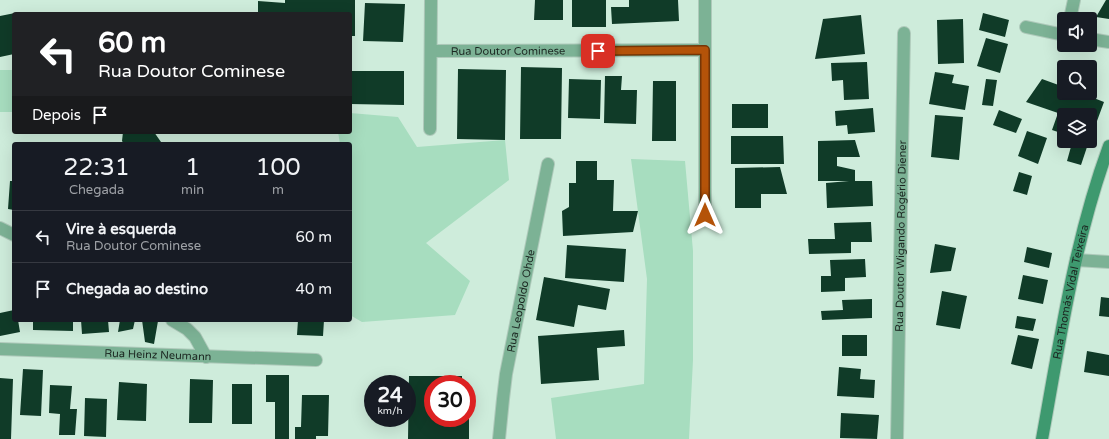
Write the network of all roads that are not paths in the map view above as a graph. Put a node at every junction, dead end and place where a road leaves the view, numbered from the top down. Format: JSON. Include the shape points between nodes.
{"nodes":[{"id":1,"x":431,"y":0,"type":"edge"},
{"id":2,"x":705,"y":0,"type":"edge"},
{"id":3,"x":1074,"y":0,"type":"edge"},
{"id":4,"x":1071,"y":12,"type":"edge"},
{"id":5,"x":1026,"y":27,"type":"dead end"},
{"id":6,"x":904,"y":33,"type":"dead end"},
{"id":7,"x":1057,"y":34,"type":"edge"},
{"id":8,"x":1097,"y":40,"type":"edge"},
{"id":9,"x":1109,"y":42,"type":"edge"},
{"id":10,"x":705,"y":50,"type":"junction"},
{"id":11,"x":431,"y":52,"type":"junction"},
{"id":12,"x":430,"y":129,"type":"dead end"},
{"id":13,"x":1109,"y":146,"type":"edge"},
{"id":14,"x":548,"y":164,"type":"dead end"},
{"id":15,"x":705,"y":215,"type":"dead end"},
{"id":16,"x":0,"y":228,"type":"edge"},
{"id":17,"x":12,"y":234,"type":"edge"},
{"id":18,"x":1076,"y":260,"type":"junction"},
{"id":19,"x":1109,"y":262,"type":"edge"},
{"id":20,"x":175,"y":322,"type":"edge"},
{"id":21,"x":0,"y":349,"type":"edge"},
{"id":22,"x":206,"y":356,"type":"junction"},
{"id":23,"x":316,"y":360,"type":"dead end"},
{"id":24,"x":499,"y":439,"type":"edge"},
{"id":25,"x":898,"y":439,"type":"edge"},
{"id":26,"x":1042,"y":439,"type":"edge"}],
"edges":[{"from":1,"to":11,"type":"street"},
{"from":2,"to":10,"type":"street"},
{"from":3,"to":4,"type":"street"},
{"from":5,"to":7,"type":"street"},
{"from":6,"to":25,"type":"street","name":"Rua Doutor Wigando Rogério Diener"},
{"from":8,"to":9,"type":"street"},
{"from":10,"to":11,"type":"street","name":"Rua Doutor Cominese"},
{"from":10,"to":15,"type":"street"},
{"from":11,"to":12,"type":"street"},
{"from":13,"to":18,"type":"main road","name":"Rua Thomás Vidal Teixeira","via":[[1094,189]]},
{"from":14,"to":24,"type":"street","name":"Rua Leopoldo Ohde","via":[[506,374]]},
{"from":16,"to":17,"type":"street"},
{"from":18,"to":19,"type":"street"},
{"from":18,"to":26,"type":"main road","name":"Rua Thomás Vidal Teixeira"},
{"from":20,"to":22,"type":"street","via":[[195,337]]},
{"from":21,"to":22,"type":"street","name":"Rua Heinz Neumann"},
{"from":22,"to":23,"type":"street","name":"Rua Heinz Neumann"}]}
